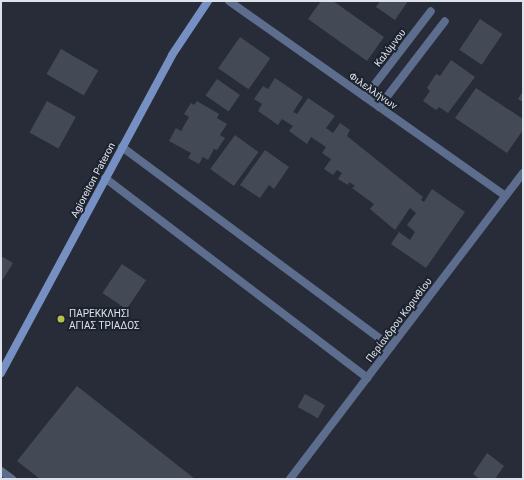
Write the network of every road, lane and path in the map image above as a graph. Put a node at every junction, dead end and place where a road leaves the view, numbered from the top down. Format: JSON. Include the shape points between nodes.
{"nodes":[{"id":1,"x":208,"y":1,"type":"edge"},
{"id":2,"x":229,"y":1,"type":"edge"},
{"id":3,"x":431,"y":12,"type":"dead end"},
{"id":4,"x":445,"y":21,"type":"dead end"},
{"id":5,"x":365,"y":97,"type":"junction"},
{"id":6,"x":379,"y":107,"type":"junction"},
{"id":7,"x":122,"y":147,"type":"junction"},
{"id":8,"x":523,"y":174,"type":"edge"},
{"id":9,"x":105,"y":178,"type":"junction"},
{"id":10,"x":505,"y":196,"type":"junction"},
{"id":11,"x":391,"y":347,"type":"junction"},
{"id":12,"x":1,"y":372,"type":"edge"},
{"id":13,"x":368,"y":378,"type":"junction"},
{"id":14,"x":1,"y":471,"type":"edge"},
{"id":15,"x":12,"y":479,"type":"edge"},
{"id":16,"x":290,"y":479,"type":"edge"}],
"edges":[{"from":1,"to":7,"type":"street","name":"Agioreiton Pateron","via":[[172,55]]},
{"from":2,"to":5,"type":"street","name":"Φιλελλήνων"},
{"from":3,"to":5,"type":"street","name":"Καλύμνου"},
{"from":4,"to":6,"type":"street"},
{"from":5,"to":6,"type":"street","name":"Φιλελλήνων"},
{"from":6,"to":10,"type":"street","name":"Φιλελλήνων"},
{"from":7,"to":9,"type":"street","name":"Agioreiton Pateron"},
{"from":7,"to":11,"type":"street"},
{"from":8,"to":10,"type":"street","name":"Περίανδρου Κορινθίου"},
{"from":9,"to":12,"type":"street","name":"Agioreiton Pateron"},
{"from":9,"to":13,"type":"street"},
{"from":10,"to":11,"type":"street","name":"Περίανδρου Κορινθίου"},
{"from":11,"to":13,"type":"street","name":"Περίανδρου Κορινθίου"},
{"from":13,"to":16,"type":"street","name":"Περίανδρου Κορινθίου"},
{"from":14,"to":15,"type":"street"}]}
